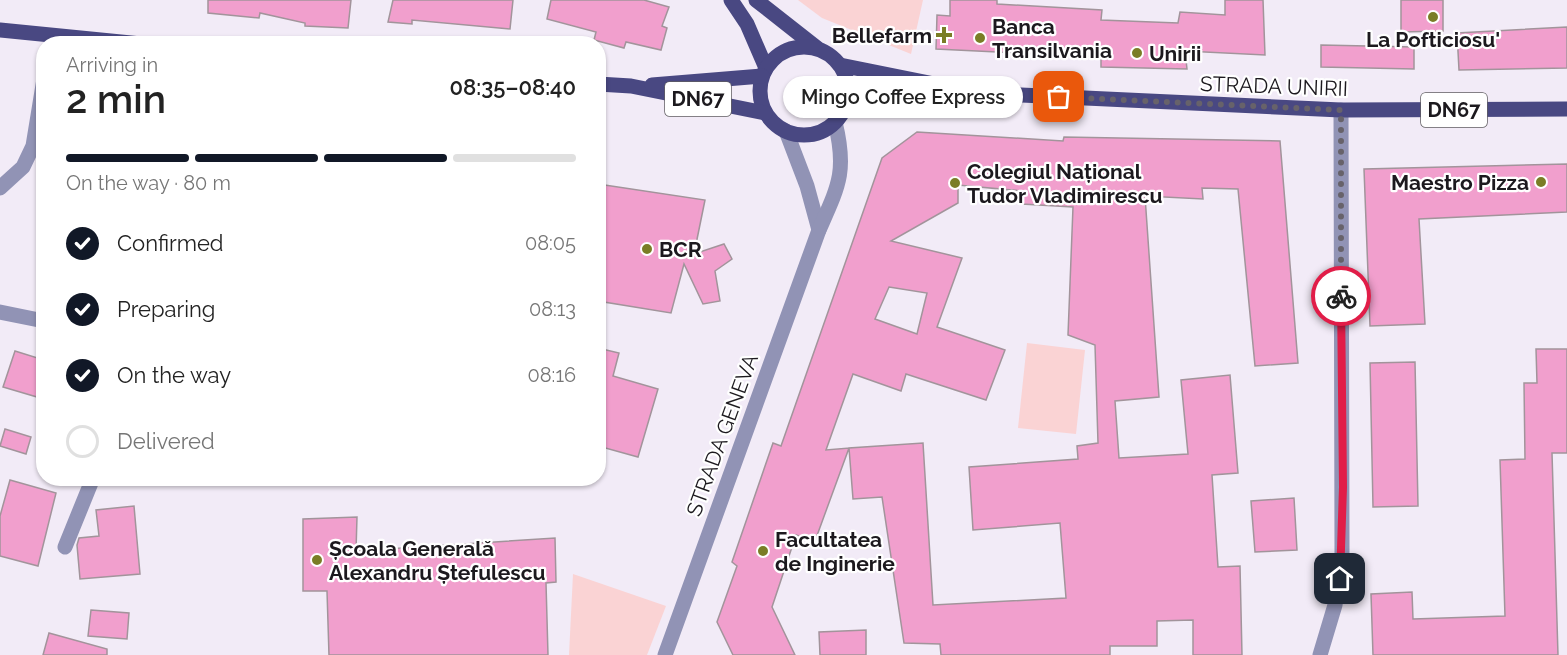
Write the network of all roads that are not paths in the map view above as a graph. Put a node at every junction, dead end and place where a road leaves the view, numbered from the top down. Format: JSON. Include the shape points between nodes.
{"nodes":[{"id":1,"x":731,"y":0,"type":"edge"},
{"id":2,"x":756,"y":0,"type":"edge"},
{"id":3,"x":0,"y":30,"type":"edge"},
{"id":4,"x":36,"y":37,"type":"edge"},
{"id":5,"x":817,"y":48,"type":"junction"},
{"id":6,"x":840,"y":65,"type":"junction"},
{"id":7,"x":764,"y":72,"type":"junction"},
{"id":8,"x":606,"y":84,"type":"edge"},
{"id":9,"x":631,"y":86,"type":"junction"},
{"id":10,"x":979,"y":93,"type":"junction"},
{"id":11,"x":845,"y":107,"type":"junction"},
{"id":12,"x":1567,"y":109,"type":"edge"},
{"id":13,"x":1341,"y":110,"type":"junction"},
{"id":14,"x":765,"y":113,"type":"junction"},
{"id":15,"x":835,"y":122,"type":"junction"},
{"id":16,"x":36,"y":128,"type":"edge"},
{"id":17,"x":786,"y":131,"type":"junction"},
{"id":18,"x":0,"y":188,"type":"edge"},
{"id":19,"x":819,"y":230,"type":"junction"},
{"id":20,"x":0,"y":312,"type":"edge"},
{"id":21,"x":36,"y":319,"type":"edge"},
{"id":22,"x":90,"y":486,"type":"edge"},
{"id":23,"x":65,"y":547,"type":"dead end"},
{"id":24,"x":665,"y":655,"type":"edge"},
{"id":25,"x":1320,"y":655,"type":"edge"}],
"edges":[{"from":1,"to":7,"type":"main road","via":[[747,24]]},
{"from":2,"to":5,"type":"main road","name":"STRADA UNIRII"},
{"from":3,"to":4,"type":"main road"},
{"from":5,"to":6,"type":"main road","name":"STRADA UNIRII"},
{"from":5,"to":7,"type":"main road","via":[[802,46],[788,50]]},
{"from":6,"to":10,"type":"main road","name":"STRADA UNIRII","number":"DN67"},
{"from":6,"to":11,"type":"main road","via":[[848,86]]},
{"from":7,"to":9,"type":"main road","number":"DN67"},
{"from":7,"to":14,"type":"main road","via":[[759,89]]},
{"from":8,"to":9,"type":"main road","number":"DN67"},
{"from":9,"to":14,"type":"main road","number":"DN67"},
{"from":10,"to":11,"type":"main road","name":"STRADA UNIRII","number":"DN67"},
{"from":10,"to":13,"type":"main road","name":"STRADA UNIRII","number":"DN67"},
{"from":11,"to":15,"type":"main road"},
{"from":12,"to":13,"type":"main road","name":"STRADA UNIRII","number":"DN67"},
{"from":13,"to":25,"type":"street","via":[[1342,553],[1335,605]]},
{"from":14,"to":17,"type":"main road"},
{"from":15,"to":17,"type":"main road","via":[[813,134]]},
{"from":15,"to":19,"type":"street","name":"STRADA GENEVA","via":[[843,158],[842,173]]},
{"from":16,"to":18,"type":"street","via":[[23,167]]},
{"from":17,"to":19,"type":"street"},
{"from":19,"to":24,"type":"street","name":"STRADA GENEVA"},
{"from":20,"to":21,"type":"street"},
{"from":22,"to":23,"type":"street"}]}
